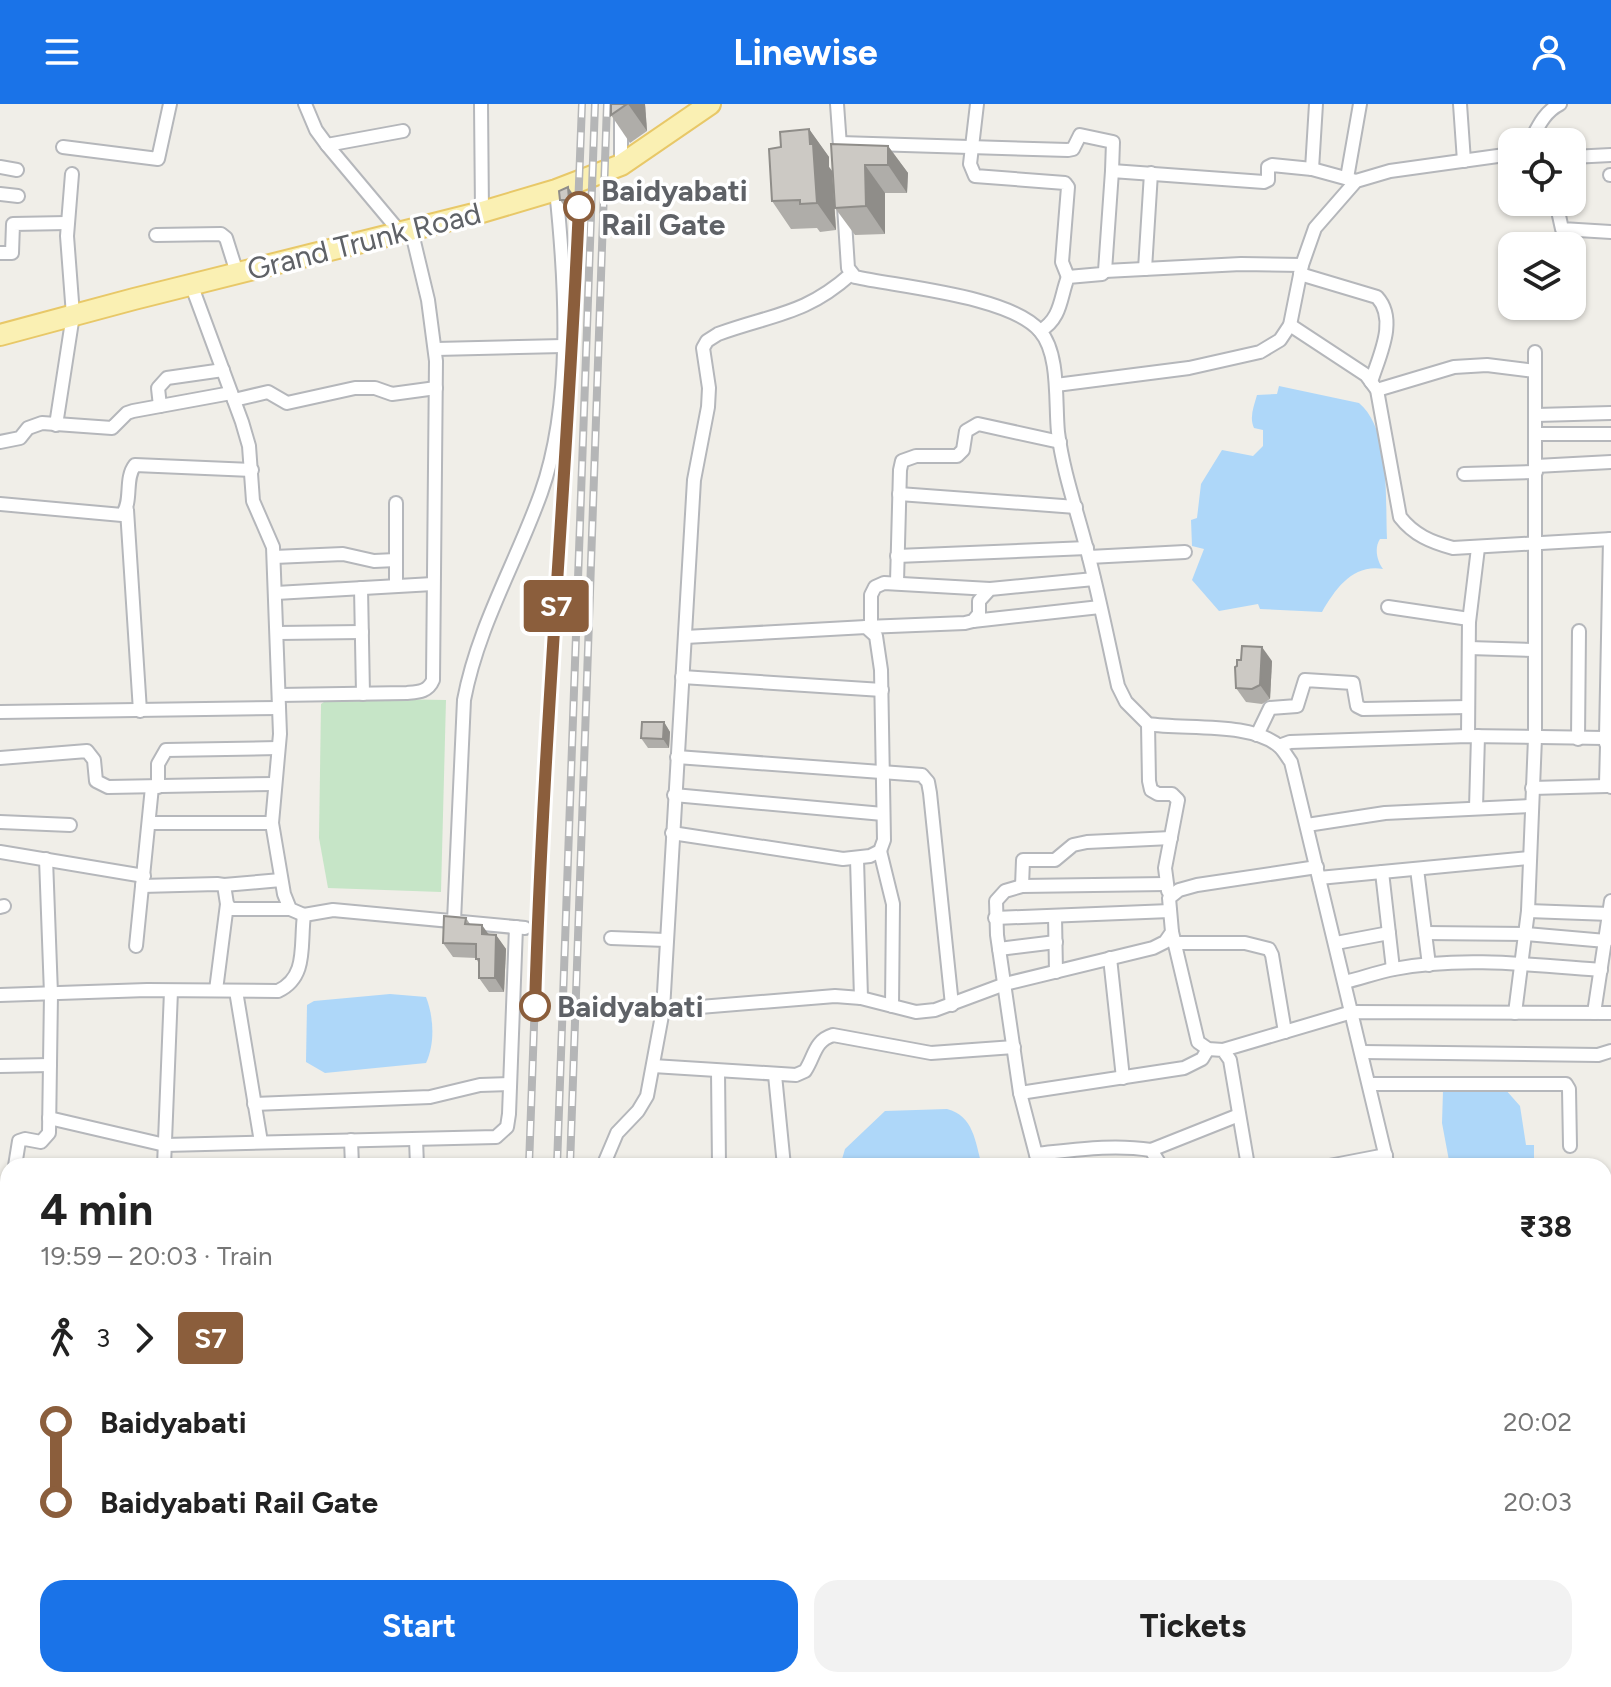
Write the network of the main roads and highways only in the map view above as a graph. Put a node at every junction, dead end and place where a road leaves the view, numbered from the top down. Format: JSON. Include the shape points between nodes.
{"nodes":[{"id":1,"x":710,"y":104,"type":"edge"},
{"id":2,"x":0,"y":335,"type":"edge"}],
"edges":[{"from":1,"to":2,"type":"main road","name":"Grand Trunk Road","via":[[621,165],[556,190]]}]}
